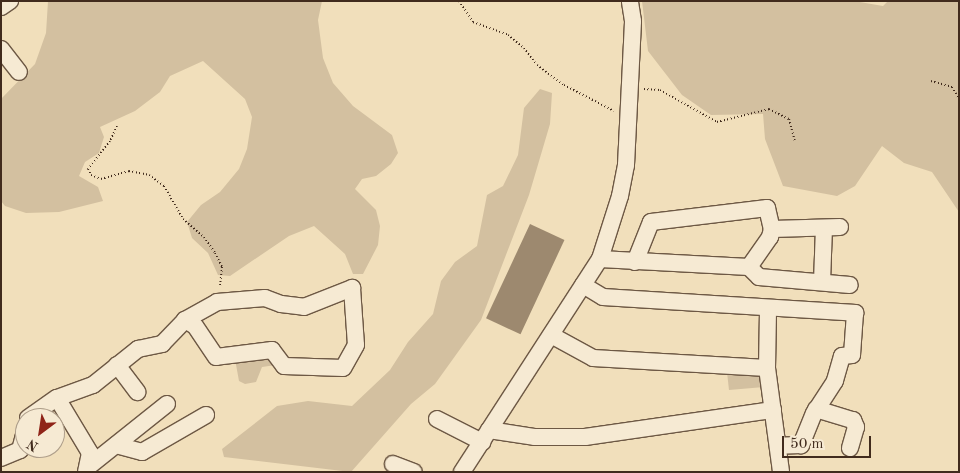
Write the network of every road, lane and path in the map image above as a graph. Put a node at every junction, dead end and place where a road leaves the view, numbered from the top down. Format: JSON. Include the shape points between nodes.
{"nodes":[{"id":1,"x":10,"y":1,"type":"edge"},
{"id":2,"x":459,"y":1,"type":"edge"},
{"id":3,"x":630,"y":1,"type":"edge"},
{"id":4,"x":1,"y":6,"type":"edge"},
{"id":5,"x":1,"y":49,"type":"edge"},
{"id":6,"x":19,"y":72,"type":"dead end"},
{"id":7,"x":931,"y":81,"type":"dead end"},
{"id":8,"x":629,"y":88,"type":"junction"},
{"id":9,"x":959,"y":99,"type":"edge"},
{"id":10,"x":627,"y":118,"type":"junction"},
{"id":11,"x":117,"y":126,"type":"dead end"},
{"id":12,"x":795,"y":141,"type":"dead end"},
{"id":13,"x":772,"y":229,"type":"junction"},
{"id":14,"x":600,"y":259,"type":"junction"},
{"id":15,"x":635,"y":262,"type":"junction"},
{"id":16,"x":749,"y":267,"type":"junction"},
{"id":17,"x":822,"y":282,"type":"junction"},
{"id":18,"x":583,"y":285,"type":"junction"},
{"id":19,"x":850,"y":285,"type":"dead end"},
{"id":20,"x":217,"y":302,"type":"junction"},
{"id":21,"x":768,"y":308,"type":"junction"},
{"id":22,"x":185,"y":320,"type":"junction"},
{"id":23,"x":551,"y":335,"type":"junction"},
{"id":24,"x":118,"y":364,"type":"junction"},
{"id":25,"x":767,"y":368,"type":"junction"},
{"id":26,"x":138,"y":392,"type":"dead end"},
{"id":27,"x":57,"y":398,"type":"junction"},
{"id":28,"x":168,"y":404,"type":"dead end"},
{"id":29,"x":42,"y":408,"type":"edge"},
{"id":30,"x":816,"y":409,"type":"junction"},
{"id":31,"x":773,"y":410,"type":"junction"},
{"id":32,"x":206,"y":415,"type":"dead end"},
{"id":33,"x":437,"y":419,"type":"dead end"},
{"id":34,"x":486,"y":436,"type":"junction"},
{"id":35,"x":116,"y":445,"type":"junction"},
{"id":36,"x":778,"y":446,"type":"junction"},
{"id":37,"x":850,"y":448,"type":"dead end"},
{"id":38,"x":15,"y":452,"type":"edge"},
{"id":39,"x":1,"y":458,"type":"edge"},
{"id":40,"x":393,"y":464,"type":"dead end"},
{"id":41,"x":87,"y":470,"type":"edge"},
{"id":42,"x":414,"y":472,"type":"edge"},
{"id":43,"x":462,"y":472,"type":"edge"},
{"id":44,"x":781,"y":472,"type":"edge"}],
"edges":[{"from":1,"to":4,"type":"street"},
{"from":2,"to":10,"type":"path","via":[[473,22],[508,35],[537,65],[564,85]]},
{"from":3,"to":8,"type":"street","via":[[634,21]]},
{"from":5,"to":6,"type":"street"},
{"from":7,"to":9,"type":"path","via":[[952,87]]},
{"from":8,"to":10,"type":"street"},
{"from":8,"to":12,"type":"path","via":[[660,90],[717,122],[768,109],[789,119]]},
{"from":10,"to":14,"type":"street","via":[[626,166]]},
{"from":11,"to":20,"type":"path","via":[[110,141],[88,169],[91,175],[101,179],[129,172],[149,175],[164,186],[183,219],[204,236],[222,267]]},
{"from":13,"to":15,"type":"street","via":[[767,208],[651,222]]},
{"from":13,"to":16,"type":"street"},
{"from":13,"to":17,"type":"street","via":[[832,228]]},
{"from":14,"to":15,"type":"street"},
{"from":14,"to":18,"type":"street"},
{"from":15,"to":16,"type":"street"},
{"from":16,"to":17,"type":"street","via":[[759,277]]},
{"from":17,"to":19,"type":"street"},
{"from":18,"to":21,"type":"street","via":[[603,297]]},
{"from":18,"to":23,"type":"street"},
{"from":20,"to":22,"type":"street"},
{"from":20,"to":22,"type":"street","via":[[265,298],[304,307],[352,288],[356,345],[343,368],[284,366],[272,350],[216,357],[195,326]]},
{"from":21,"to":25,"type":"street"},
{"from":21,"to":30,"type":"street","via":[[855,313],[852,355],[842,356],[834,381]]},
{"from":22,"to":24,"type":"street","via":[[162,344],[138,349]]},
{"from":23,"to":25,"type":"street","via":[[593,358]]},
{"from":23,"to":34,"type":"street"},
{"from":24,"to":26,"type":"street"},
{"from":24,"to":27,"type":"street","via":[[93,385]]},
{"from":25,"to":31,"type":"street"},
{"from":27,"to":29,"type":"street"},
{"from":27,"to":41,"type":"street","via":[[90,453]]},
{"from":28,"to":35,"type":"street"},
{"from":30,"to":36,"type":"street","via":[[800,445]]},
{"from":30,"to":37,"type":"street","via":[[852,420],[856,427]]},
{"from":31,"to":34,"type":"street","via":[[584,437]]},
{"from":31,"to":36,"type":"street"},
{"from":32,"to":35,"type":"street","via":[[142,452]]},
{"from":33,"to":34,"type":"street"},
{"from":34,"to":43,"type":"street"},
{"from":35,"to":41,"type":"street"},
{"from":36,"to":44,"type":"street"},
{"from":38,"to":39,"type":"street"},
{"from":40,"to":42,"type":"street"}]}
